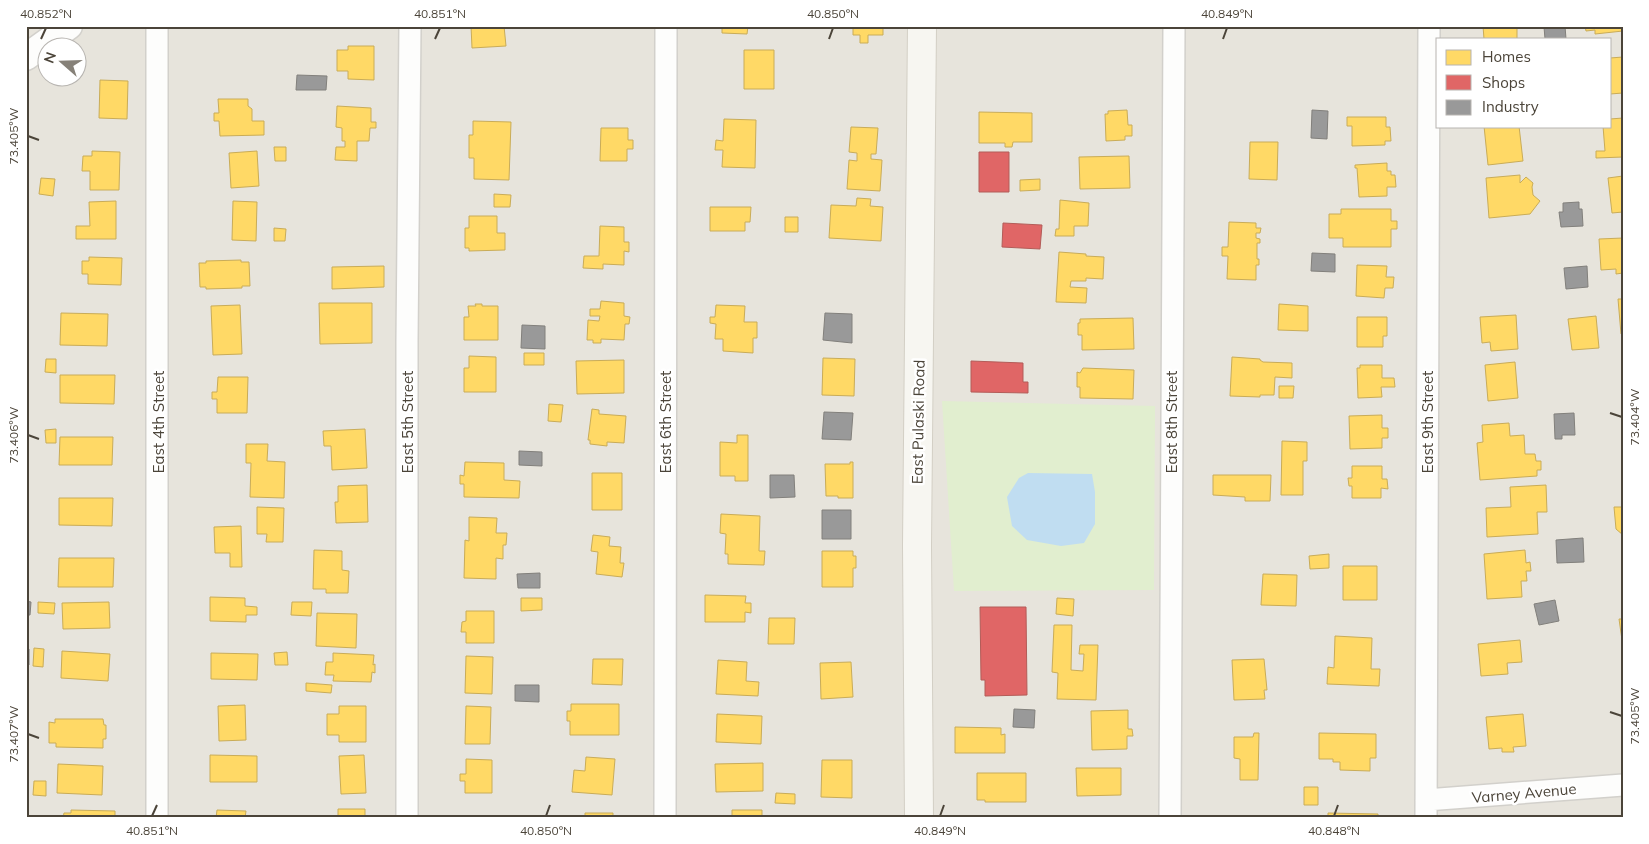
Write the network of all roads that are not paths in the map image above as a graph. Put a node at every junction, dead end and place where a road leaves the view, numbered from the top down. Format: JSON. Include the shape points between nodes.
{"nodes":[{"id":1,"x":69,"y":26,"type":"edge"},
{"id":2,"x":157,"y":26,"type":"edge"},
{"id":3,"x":410,"y":26,"type":"edge"},
{"id":4,"x":666,"y":26,"type":"edge"},
{"id":5,"x":922,"y":26,"type":"edge"},
{"id":6,"x":1174,"y":26,"type":"edge"},
{"id":7,"x":1429,"y":26,"type":"edge"},
{"id":8,"x":26,"y":56,"type":"edge"},
{"id":9,"x":1623,"y":785,"type":"edge"},
{"id":10,"x":1426,"y":809,"type":"edge"},
{"id":11,"x":157,"y":818,"type":"edge"},
{"id":12,"x":407,"y":818,"type":"edge"},
{"id":13,"x":665,"y":818,"type":"edge"},
{"id":14,"x":919,"y":818,"type":"edge"},
{"id":15,"x":1170,"y":818,"type":"edge"}],
"edges":[{"from":1,"to":8,"type":"street"},
{"from":2,"to":11,"type":"street","name":"East 4th Street"},
{"from":3,"to":12,"type":"street","name":"East 5th Street"},
{"from":4,"to":13,"type":"street","name":"East 6th Street"},
{"from":5,"to":14,"type":"main road","name":"East Pulaski Road","via":[[917,536]]},
{"from":6,"to":15,"type":"street","name":"East 8th Street"},
{"from":7,"to":10,"type":"street","name":"East 9th Street"},
{"from":9,"to":10,"type":"street","name":"Varney Avenue"}]}
